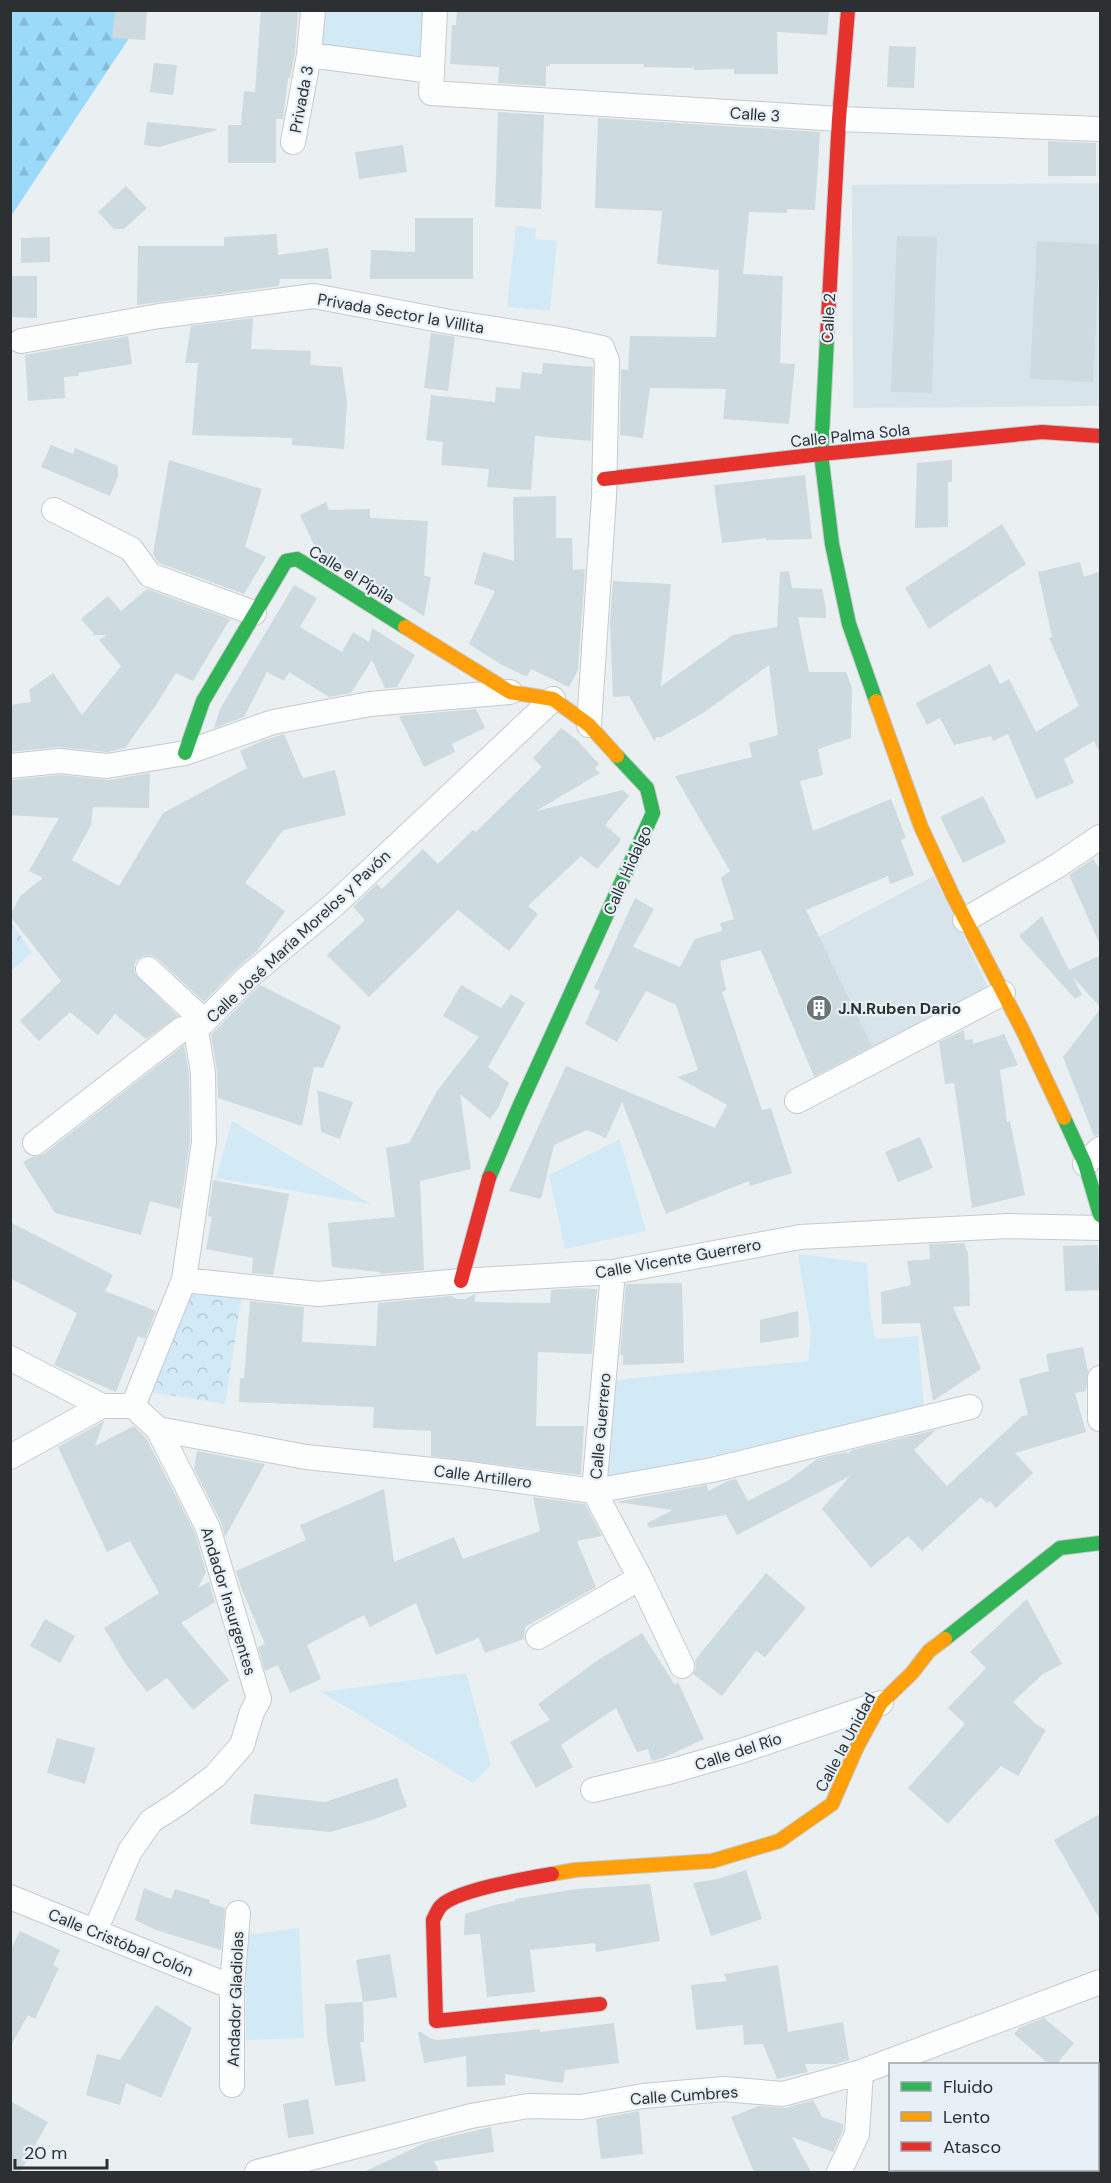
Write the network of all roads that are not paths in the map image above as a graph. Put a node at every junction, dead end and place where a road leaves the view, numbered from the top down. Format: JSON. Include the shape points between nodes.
{"nodes":[{"id":1,"x":313,"y":10,"type":"edge"},
{"id":2,"x":435,"y":10,"type":"edge"},
{"id":3,"x":848,"y":10,"type":"edge"},
{"id":4,"x":309,"y":56,"type":"junction"},
{"id":5,"x":432,"y":70,"type":"junction"},
{"id":6,"x":839,"y":119,"type":"junction"},
{"id":7,"x":1101,"y":129,"type":"edge"},
{"id":8,"x":293,"y":142,"type":"dead end"},
{"id":9,"x":21,"y":341,"type":"dead end"},
{"id":10,"x":1101,"y":436,"type":"edge"},
{"id":11,"x":821,"y":454,"type":"junction"},
{"id":12,"x":604,"y":479,"type":"junction"},
{"id":13,"x":54,"y":510,"type":"dead end"},
{"id":14,"x":254,"y":613,"type":"junction"},
{"id":15,"x":510,"y":692,"type":"junction"},
{"id":16,"x":553,"y":699,"type":"junction"},
{"id":17,"x":589,"y":724,"type":"junction"},
{"id":18,"x":185,"y":753,"type":"junction"},
{"id":19,"x":10,"y":766,"type":"edge"},
{"id":20,"x":1101,"y":837,"type":"edge"},
{"id":21,"x":965,"y":920,"type":"junction"},
{"id":22,"x":148,"y":969,"type":"dead end"},
{"id":23,"x":1003,"y":993,"type":"junction"},
{"id":24,"x":200,"y":1026,"type":"junction"},
{"id":25,"x":796,"y":1101,"type":"dead end"},
{"id":26,"x":35,"y":1143,"type":"dead end"},
{"id":27,"x":1093,"y":1156,"type":"edge"},
{"id":28,"x":1101,"y":1215,"type":"edge"},
{"id":29,"x":1101,"y":1228,"type":"edge"},
{"id":30,"x":613,"y":1272,"type":"junction"},
{"id":31,"x":184,"y":1280,"type":"junction"},
{"id":32,"x":461,"y":1281,"type":"junction"},
{"id":33,"x":10,"y":1358,"type":"edge"},
{"id":34,"x":1101,"y":1378,"type":"edge"},
{"id":35,"x":102,"y":1406,"type":"junction"},
{"id":36,"x":133,"y":1406,"type":"junction"},
{"id":37,"x":970,"y":1407,"type":"dead end"},
{"id":38,"x":1101,"y":1419,"type":"edge"},
{"id":39,"x":158,"y":1429,"type":"junction"},
{"id":40,"x":10,"y":1457,"type":"edge"},
{"id":41,"x":594,"y":1491,"type":"junction"},
{"id":42,"x":1101,"y":1543,"type":"edge"},
{"id":43,"x":640,"y":1578,"type":"junction"},
{"id":44,"x":538,"y":1636,"type":"dead end"},
{"id":45,"x":682,"y":1666,"type":"dead end"},
{"id":46,"x":881,"y":1703,"type":"junction"},
{"id":47,"x":593,"y":1790,"type":"dead end"},
{"id":48,"x":10,"y":1897,"type":"edge"},
{"id":49,"x":238,"y":1913,"type":"dead end"},
{"id":50,"x":95,"y":1931,"type":"junction"},
{"id":51,"x":1101,"y":1982,"type":"edge"},
{"id":52,"x":232,"y":1987,"type":"junction"},
{"id":53,"x":600,"y":2004,"type":"dead end"},
{"id":54,"x":861,"y":2072,"type":"junction"},
{"id":55,"x":232,"y":2085,"type":"dead end"},
{"id":56,"x":257,"y":2172,"type":"edge"},
{"id":57,"x":839,"y":2172,"type":"edge"}],
"edges":[{"from":1,"to":4,"type":"street","name":"Privada 3"},
{"from":2,"to":5,"type":"street","name":"Calle 3"},
{"from":3,"to":6,"type":"street","name":"Calle 2"},
{"from":4,"to":5,"type":"street"},
{"from":4,"to":8,"type":"street","name":"Privada 3"},
{"from":5,"to":6,"type":"street","name":"Calle 3","via":[[431,93]]},
{"from":6,"to":7,"type":"street","name":"Calle 3"},
{"from":6,"to":11,"type":"street","name":"Calle 2"},
{"from":9,"to":12,"type":"street","name":"Privada Sector la Villita","via":[[159,316],[315,296],[602,348],[607,361]]},
{"from":10,"to":11,"type":"street","name":"Calle Palma Sola","via":[[1042,432]]},
{"from":11,"to":12,"type":"street","name":"Calle Palma Sola"},
{"from":11,"to":21,"type":"street","name":"Calle 2","via":[[832,544],[849,624],[921,827]]},
{"from":12,"to":17,"type":"street"},
{"from":13,"to":14,"type":"street","via":[[131,549],[150,575]]},
{"from":14,"to":15,"type":"street","name":"Calle el Pípila","via":[[286,561],[297,559]]},
{"from":14,"to":18,"type":"street","name":"Calle el Pípila","via":[[203,701]]},
{"from":15,"to":16,"type":"street","name":"Calle el Pípila"},
{"from":15,"to":18,"type":"street","via":[[370,704],[284,720]]},
{"from":16,"to":17,"type":"street","name":"Calle el Pípila"},
{"from":16,"to":24,"type":"street","name":"Calle José María Morelos y Pavón","via":[[335,904],[247,978]]},
{"from":17,"to":32,"type":"street","name":"Calle Hidalgo","via":[[647,788],[653,813],[493,1169]]},
{"from":18,"to":19,"type":"street","via":[[107,766],[59,761]]},
{"from":20,"to":21,"type":"street"},
{"from":21,"to":23,"type":"street","name":"Calle 2"},
{"from":22,"to":24,"type":"street"},
{"from":23,"to":25,"type":"street"},
{"from":23,"to":27,"type":"street","name":"Calle 2"},
{"from":24,"to":26,"type":"street","via":[[182,1029]]},
{"from":24,"to":31,"type":"street","name":"Calle José María Morelos y Pavón","via":[[204,1142]]},
{"from":27,"to":28,"type":"street","name":"Calle 2"},
{"from":29,"to":30,"type":"street","name":"Calle Vicente Guerrero","via":[[1008,1226],[800,1237]]},
{"from":30,"to":32,"type":"street","name":"Calle Vicente Guerrero"},
{"from":30,"to":41,"type":"street","name":"Calle Guerrero"},
{"from":31,"to":32,"type":"street","name":"Calle Vicente Guerrero","via":[[318,1294]]},
{"from":31,"to":36,"type":"street","name":"Calle José María Morelos y Pavón"},
{"from":33,"to":35,"type":"street"},
{"from":34,"to":38,"type":"street"},
{"from":35,"to":36,"type":"street"},
{"from":35,"to":40,"type":"street"},
{"from":36,"to":39,"type":"street"},
{"from":37,"to":41,"type":"street","name":"Calle Artillero","via":[[712,1470]]},
{"from":39,"to":41,"type":"street","name":"Calle Artillero","via":[[306,1457]]},
{"from":39,"to":50,"type":"street","name":"Andador Insurgentes","via":[[208,1528],[259,1699],[242,1745],[215,1776],[151,1821],[130,1851]]},
{"from":41,"to":43,"type":"street","name":"Calle Guerrero"},
{"from":42,"to":46,"type":"street","name":"Calle la Unidad","via":[[1060,1548],[929,1651]]},
{"from":43,"to":44,"type":"street"},
{"from":43,"to":45,"type":"street","name":"Calle Guerrero"},
{"from":46,"to":47,"type":"street","name":"Calle del Río","via":[[672,1772]]},
{"from":46,"to":53,"type":"street","name":"Calle la Unidad","via":[[832,1804],[779,1841],[712,1861],[575,1870],[505,1882],[451,1899],[440,1907],[433,1920],[436,2021]]},
{"from":48,"to":50,"type":"street","name":"Calle Cristóbal Colón"},
{"from":49,"to":52,"type":"street","name":"Andador Gladiolas"},
{"from":50,"to":52,"type":"street","name":"Calle Cristóbal Colón"},
{"from":51,"to":54,"type":"street","name":"Calle Cumbres"},
{"from":52,"to":55,"type":"street","name":"Andador Gladiolas"},
{"from":54,"to":56,"type":"street","name":"Calle Cumbres","via":[[783,2094],[724,2089],[642,2096],[581,2107],[528,2106],[471,2116]]},
{"from":54,"to":57,"type":"street","via":[[857,2134]]}]}
